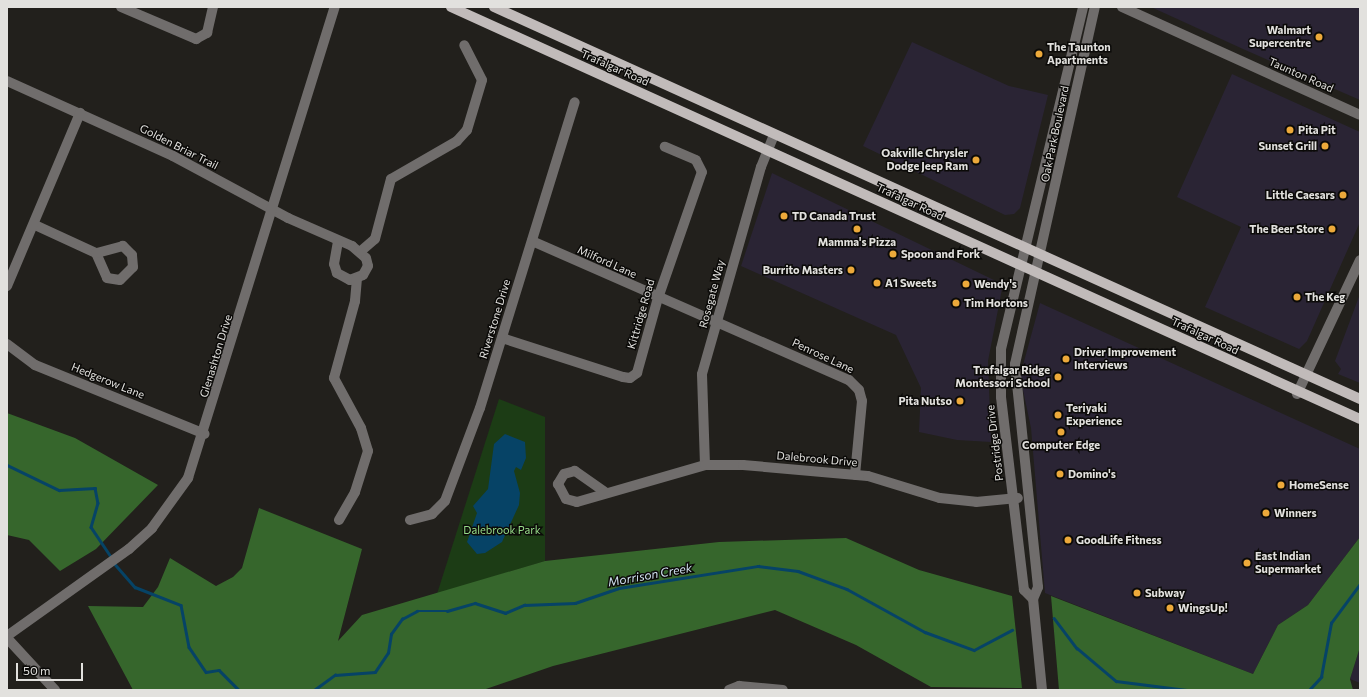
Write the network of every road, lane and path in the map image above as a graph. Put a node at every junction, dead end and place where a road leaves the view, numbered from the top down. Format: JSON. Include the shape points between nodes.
{"nodes":[{"id":1,"x":121,"y":7,"type":"edge"},
{"id":2,"x":213,"y":7,"type":"edge"},
{"id":3,"x":335,"y":7,"type":"edge"},
{"id":4,"x":450,"y":7,"type":"edge"},
{"id":5,"x":494,"y":7,"type":"edge"},
{"id":6,"x":1083,"y":7,"type":"edge"},
{"id":7,"x":1095,"y":7,"type":"edge"},
{"id":8,"x":1122,"y":7,"type":"edge"},
{"id":9,"x":464,"y":45,"type":"dead end"},
{"id":10,"x":7,"y":81,"type":"edge"},
{"id":11,"x":575,"y":102,"type":"dead end"},
{"id":12,"x":80,"y":113,"type":"junction"},
{"id":13,"x":1360,"y":115,"type":"edge"},
{"id":14,"x":774,"y":135,"type":"junction"},
{"id":15,"x":665,"y":147,"type":"dead end"},
{"id":16,"x":768,"y":150,"type":"junction"},
{"id":17,"x":274,"y":211,"type":"junction"},
{"id":18,"x":35,"y":225,"type":"junction"},
{"id":19,"x":338,"y":242,"type":"junction"},
{"id":20,"x":532,"y":242,"type":"junction"},
{"id":21,"x":361,"y":251,"type":"junction"},
{"id":22,"x":96,"y":253,"type":"dead end"},
{"id":23,"x":1024,"y":258,"type":"junction"},
{"id":24,"x":1360,"y":260,"type":"edge"},
{"id":25,"x":1039,"y":265,"type":"junction"},
{"id":26,"x":357,"y":278,"type":"junction"},
{"id":27,"x":7,"y":286,"type":"edge"},
{"id":28,"x":658,"y":298,"type":"junction"},
{"id":29,"x":717,"y":324,"type":"junction"},
{"id":30,"x":502,"y":338,"type":"junction"},
{"id":31,"x":7,"y":344,"type":"edge"},
{"id":32,"x":1308,"y":374,"type":"junction"},
{"id":33,"x":1298,"y":394,"type":"junction"},
{"id":34,"x":1360,"y":399,"type":"edge"},
{"id":35,"x":1360,"y":419,"type":"edge"},
{"id":36,"x":205,"y":434,"type":"junction"},
{"id":37,"x":706,"y":465,"type":"junction"},
{"id":38,"x":855,"y":475,"type":"junction"},
{"id":39,"x":605,"y":492,"type":"dead end"},
{"id":40,"x":1026,"y":497,"type":"junction"},
{"id":41,"x":1014,"y":499,"type":"junction"},
{"id":42,"x":339,"y":520,"type":"dead end"},
{"id":43,"x":410,"y":520,"type":"dead end"},
{"id":44,"x":1033,"y":599,"type":"junction"},
{"id":45,"x":7,"y":637,"type":"edge"},
{"id":46,"x":55,"y":690,"type":"edge"},
{"id":47,"x":729,"y":690,"type":"edge"},
{"id":48,"x":783,"y":690,"type":"edge"},
{"id":49,"x":1042,"y":690,"type":"edge"}],
"edges":[{"from":1,"to":2,"type":"street","via":[[196,39],[207,33]]},
{"from":3,"to":17,"type":"street","name":"Glenashton Drive"},
{"from":4,"to":16,"type":"main road","name":"Trafalgar Road"},
{"from":5,"to":14,"type":"main road","name":"Trafalgar Road"},
{"from":6,"to":23,"type":"street","name":"Oak Park Boulevard"},
{"from":7,"to":25,"type":"street","name":"Oak Park Boulevard"},
{"from":8,"to":13,"type":"street","name":"Taunton Road"},
{"from":9,"to":21,"type":"street","via":[[482,80],[467,130],[457,140],[391,179],[376,234]]},
{"from":10,"to":12,"type":"street","name":"Golden Briar Trail"},
{"from":11,"to":20,"type":"street","name":"Riverstone Drive"},
{"from":12,"to":17,"type":"street","name":"Golden Briar Trail","via":[[173,156]]},
{"from":12,"to":18,"type":"street"},
{"from":14,"to":16,"type":"street","name":"Rosegate Way"},
{"from":14,"to":23,"type":"main road","name":"Trafalgar Road"},
{"from":15,"to":28,"type":"street","name":"Kittridge Road","via":[[696,160],[702,172]]},
{"from":16,"to":23,"type":"main road","name":"Trafalgar Road"},
{"from":16,"to":29,"type":"street","name":"Rosegate Way"},
{"from":17,"to":19,"type":"street","name":"Golden Briar Trail"},
{"from":17,"to":36,"type":"street","name":"Glenashton Drive"},
{"from":18,"to":22,"type":"street"},
{"from":18,"to":27,"type":"street"},
{"from":19,"to":21,"type":"street","name":"Golden Briar Trail"},
{"from":19,"to":26,"type":"street","via":[[334,264],[337,273],[343,278]]},
{"from":20,"to":28,"type":"street","name":"Milford Lane"},
{"from":20,"to":30,"type":"street","name":"Riverstone Drive"},
{"from":21,"to":26,"type":"street","via":[[368,266]]},
{"from":23,"to":25,"type":"main road","name":"Trafalgar Road"},
{"from":23,"to":25,"type":"main road","name":"Trafalgar Road"},
{"from":23,"to":41,"type":"street","name":"Postridge Drive","via":[[1005,328],[1000,370]]},
{"from":24,"to":32,"type":"street"},
{"from":25,"to":32,"type":"main road","name":"Trafalgar Road"},
{"from":25,"to":33,"type":"main road","name":"Trafalgar Road"},
{"from":25,"to":40,"type":"street","name":"Postridge Drive","via":[[1019,342],[1014,380]]},
{"from":26,"to":42,"type":"street","via":[[355,301],[334,378],[361,428],[368,451],[355,492]]},
{"from":28,"to":29,"type":"street","name":"Milford Lane"},
{"from":28,"to":30,"type":"street","name":"Kittridge Road","via":[[641,365],[630,378]]},
{"from":29,"to":37,"type":"street","name":"Rosegate Way","via":[[702,374]]},
{"from":29,"to":38,"type":"street","name":"Penrose Lane","via":[[849,380],[859,390],[862,401]]},
{"from":30,"to":43,"type":"street","name":"Riverstone Drive","via":[[445,501],[432,514]]},
{"from":31,"to":36,"type":"street","name":"Hedgerow Lane","via":[[35,365]]},
{"from":32,"to":33,"type":"street"},
{"from":32,"to":34,"type":"main road","name":"Trafalgar Road"},
{"from":33,"to":35,"type":"main road","name":"Trafalgar Road"},
{"from":36,"to":45,"type":"street","name":"Glenashton Drive","via":[[188,478],[152,528],[129,549]]},
{"from":37,"to":38,"type":"street","name":"Dalebrook Drive","via":[[743,465]]},
{"from":37,"to":39,"type":"street","name":"Dalebrook Drive"},
{"from":38,"to":41,"type":"street","name":"Dalebrook Drive","via":[[940,498],[976,502]]},
{"from":40,"to":41,"type":"street","name":"Dalebrook Drive"},
{"from":40,"to":44,"type":"street","name":"Postridge Drive","via":[[1038,587]]},
{"from":41,"to":44,"type":"street","name":"Postridge Drive","via":[[1024,590]]},
{"from":44,"to":49,"type":"street","name":"Postridge Drive"},
{"from":45,"to":46,"type":"street"},
{"from":47,"to":48,"type":"street","via":[[739,686]]}]}
